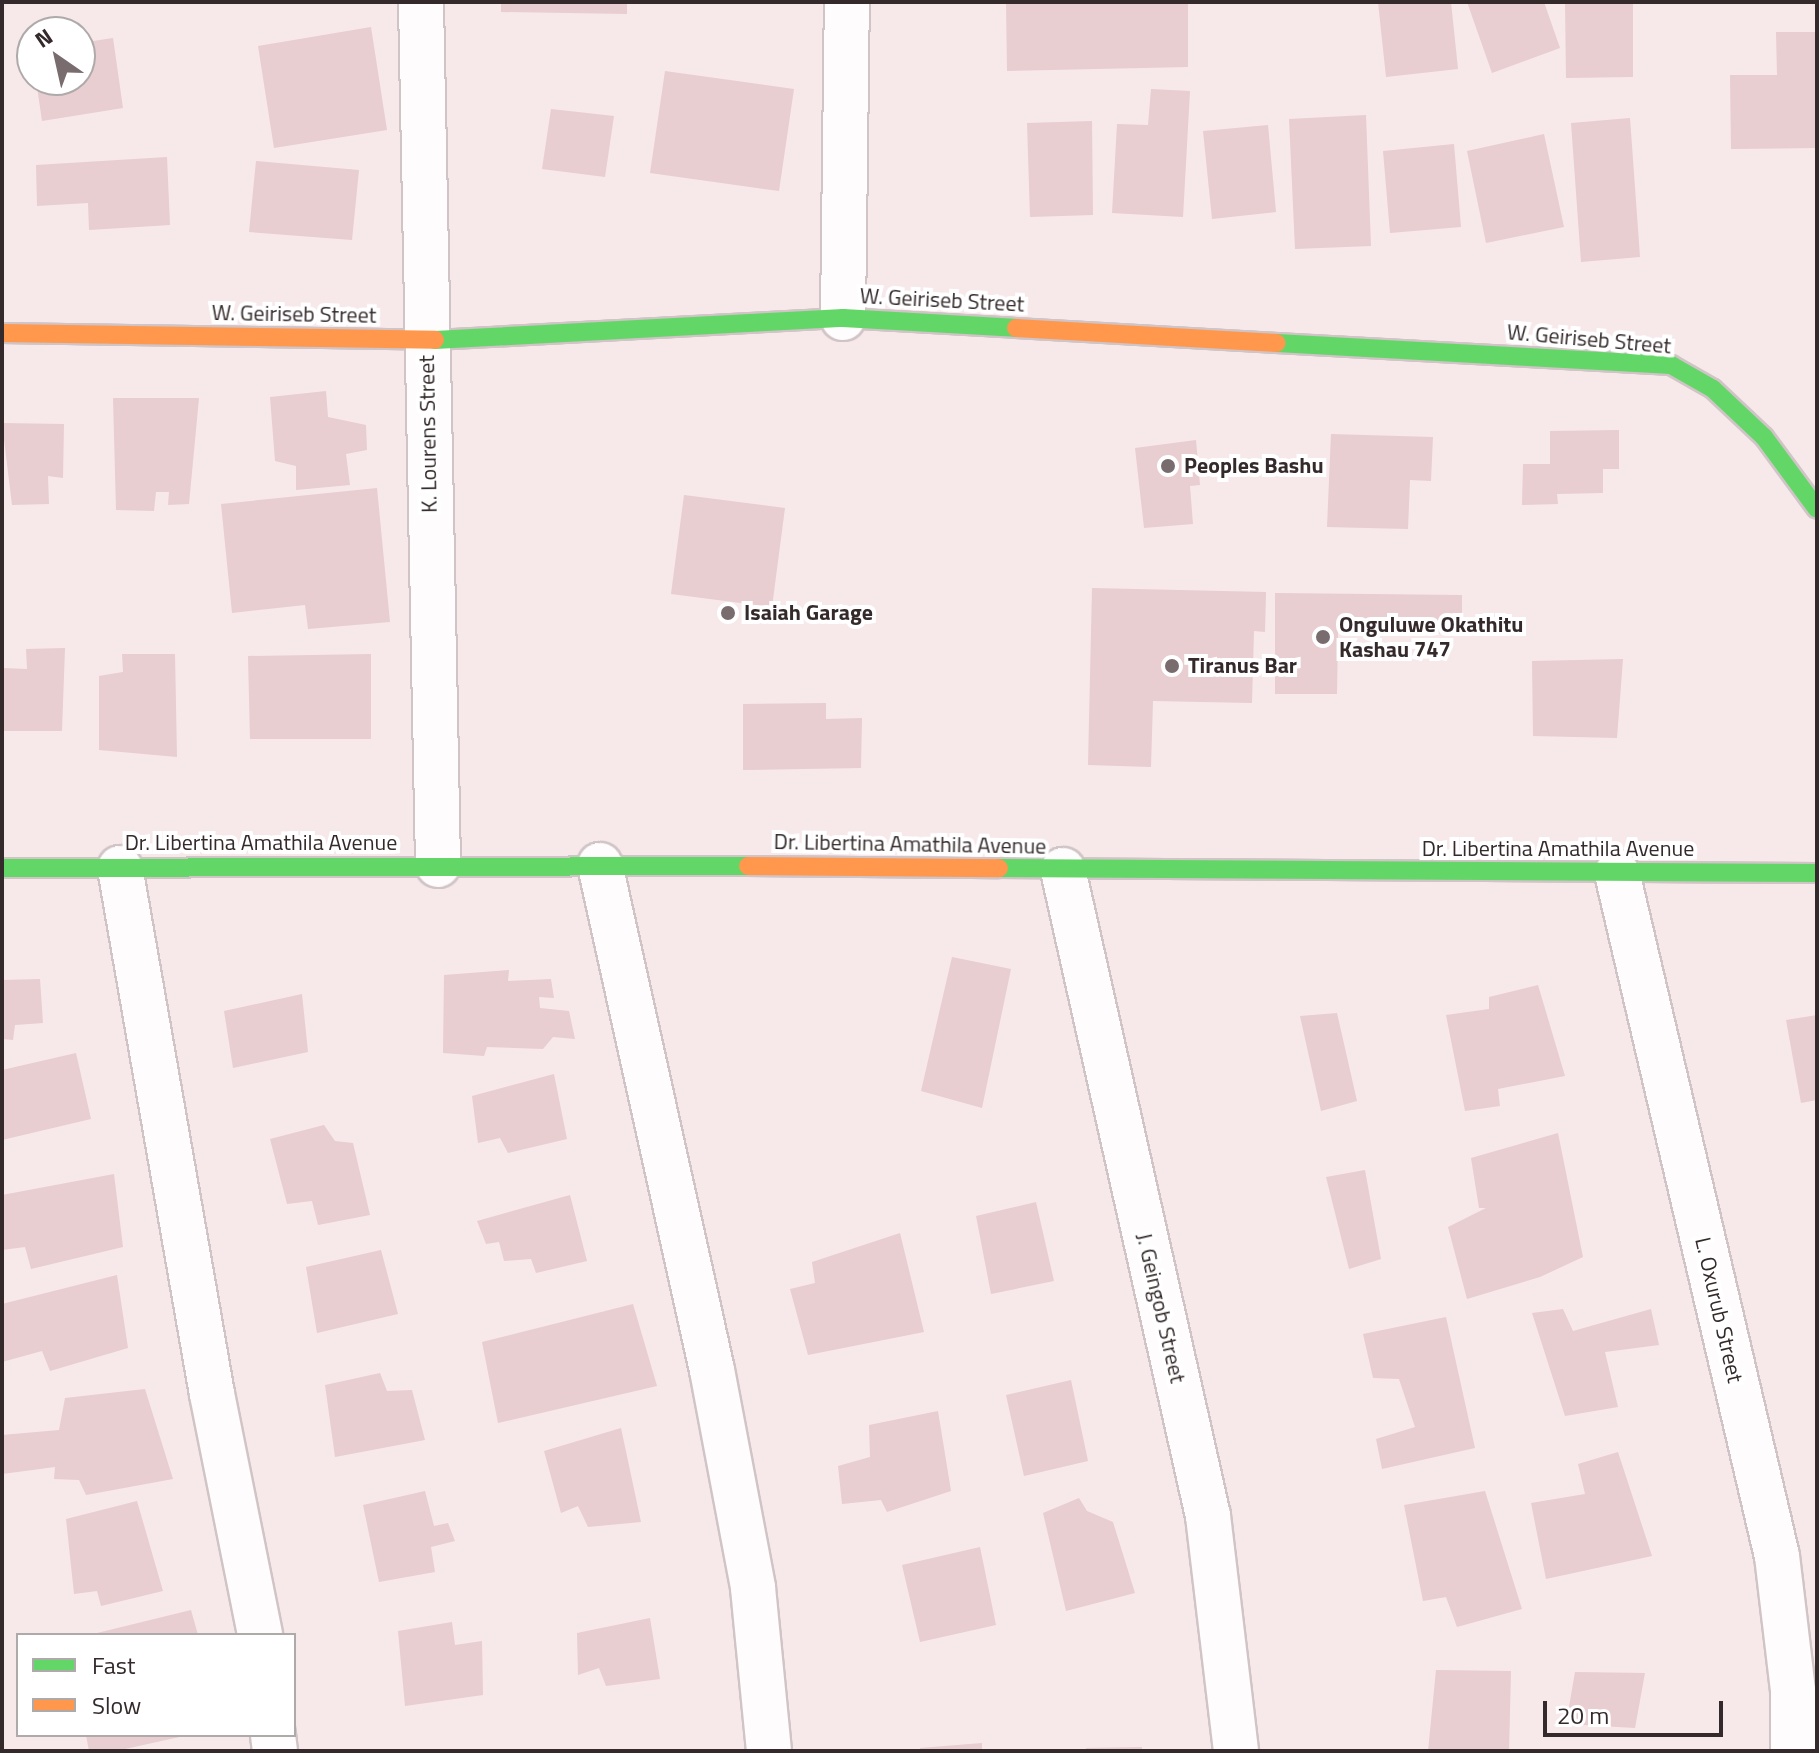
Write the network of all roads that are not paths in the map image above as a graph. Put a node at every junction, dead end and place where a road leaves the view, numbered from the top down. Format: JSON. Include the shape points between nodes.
{"nodes":[{"id":1,"x":421,"y":2,"type":"edge"},
{"id":2,"x":847,"y":2,"type":"edge"},
{"id":3,"x":843,"y":318,"type":"junction"},
{"id":4,"x":2,"y":333,"type":"edge"},
{"id":5,"x":426,"y":340,"type":"junction"},
{"id":6,"x":1817,"y":509,"type":"edge"},
{"id":7,"x":438,"y":865,"type":"junction"},
{"id":8,"x":600,"y":865,"type":"junction"},
{"id":9,"x":2,"y":868,"type":"edge"},
{"id":10,"x":120,"y":868,"type":"junction"},
{"id":11,"x":1063,"y":870,"type":"junction"},
{"id":12,"x":1617,"y":873,"type":"junction"},
{"id":13,"x":1817,"y":873,"type":"edge"},
{"id":14,"x":260,"y":1633,"type":"edge"},
{"id":15,"x":769,"y":1751,"type":"edge"},
{"id":16,"x":1236,"y":1751,"type":"edge"},
{"id":17,"x":1793,"y":1751,"type":"edge"}],
"edges":[{"from":1,"to":5,"type":"street","name":"K. Lourens Street"},
{"from":2,"to":3,"type":"street"},
{"from":3,"to":5,"type":"street","name":"W. Geiriseb Street"},
{"from":3,"to":6,"type":"street","name":"W. Geiriseb Street","via":[[1671,365],[1713,389],[1764,437]]},
{"from":4,"to":5,"type":"street","name":"W. Geiriseb Street"},
{"from":5,"to":7,"type":"street","name":"K. Lourens Street"},
{"from":7,"to":8,"type":"street","name":"Dr. Libertina Amathila Avenue"},
{"from":7,"to":10,"type":"street","name":"Dr. Libertina Amathila Avenue"},
{"from":8,"to":11,"type":"street","name":"Dr. Libertina Amathila Avenue"},
{"from":8,"to":15,"type":"street","via":[[712,1370],[753,1588]]},
{"from":9,"to":10,"type":"street","name":"Dr. Libertina Amathila Avenue"},
{"from":10,"to":14,"type":"street"},
{"from":11,"to":12,"type":"street","name":"Dr. Libertina Amathila Avenue"},
{"from":11,"to":16,"type":"street","name":"J. Geingob Street","via":[[1208,1516]]},
{"from":12,"to":13,"type":"street","name":"Dr. Libertina Amathila Avenue"},
{"from":12,"to":17,"type":"street","name":"L. Oxurub Street","via":[[1777,1556],[1793,1691]]}]}
